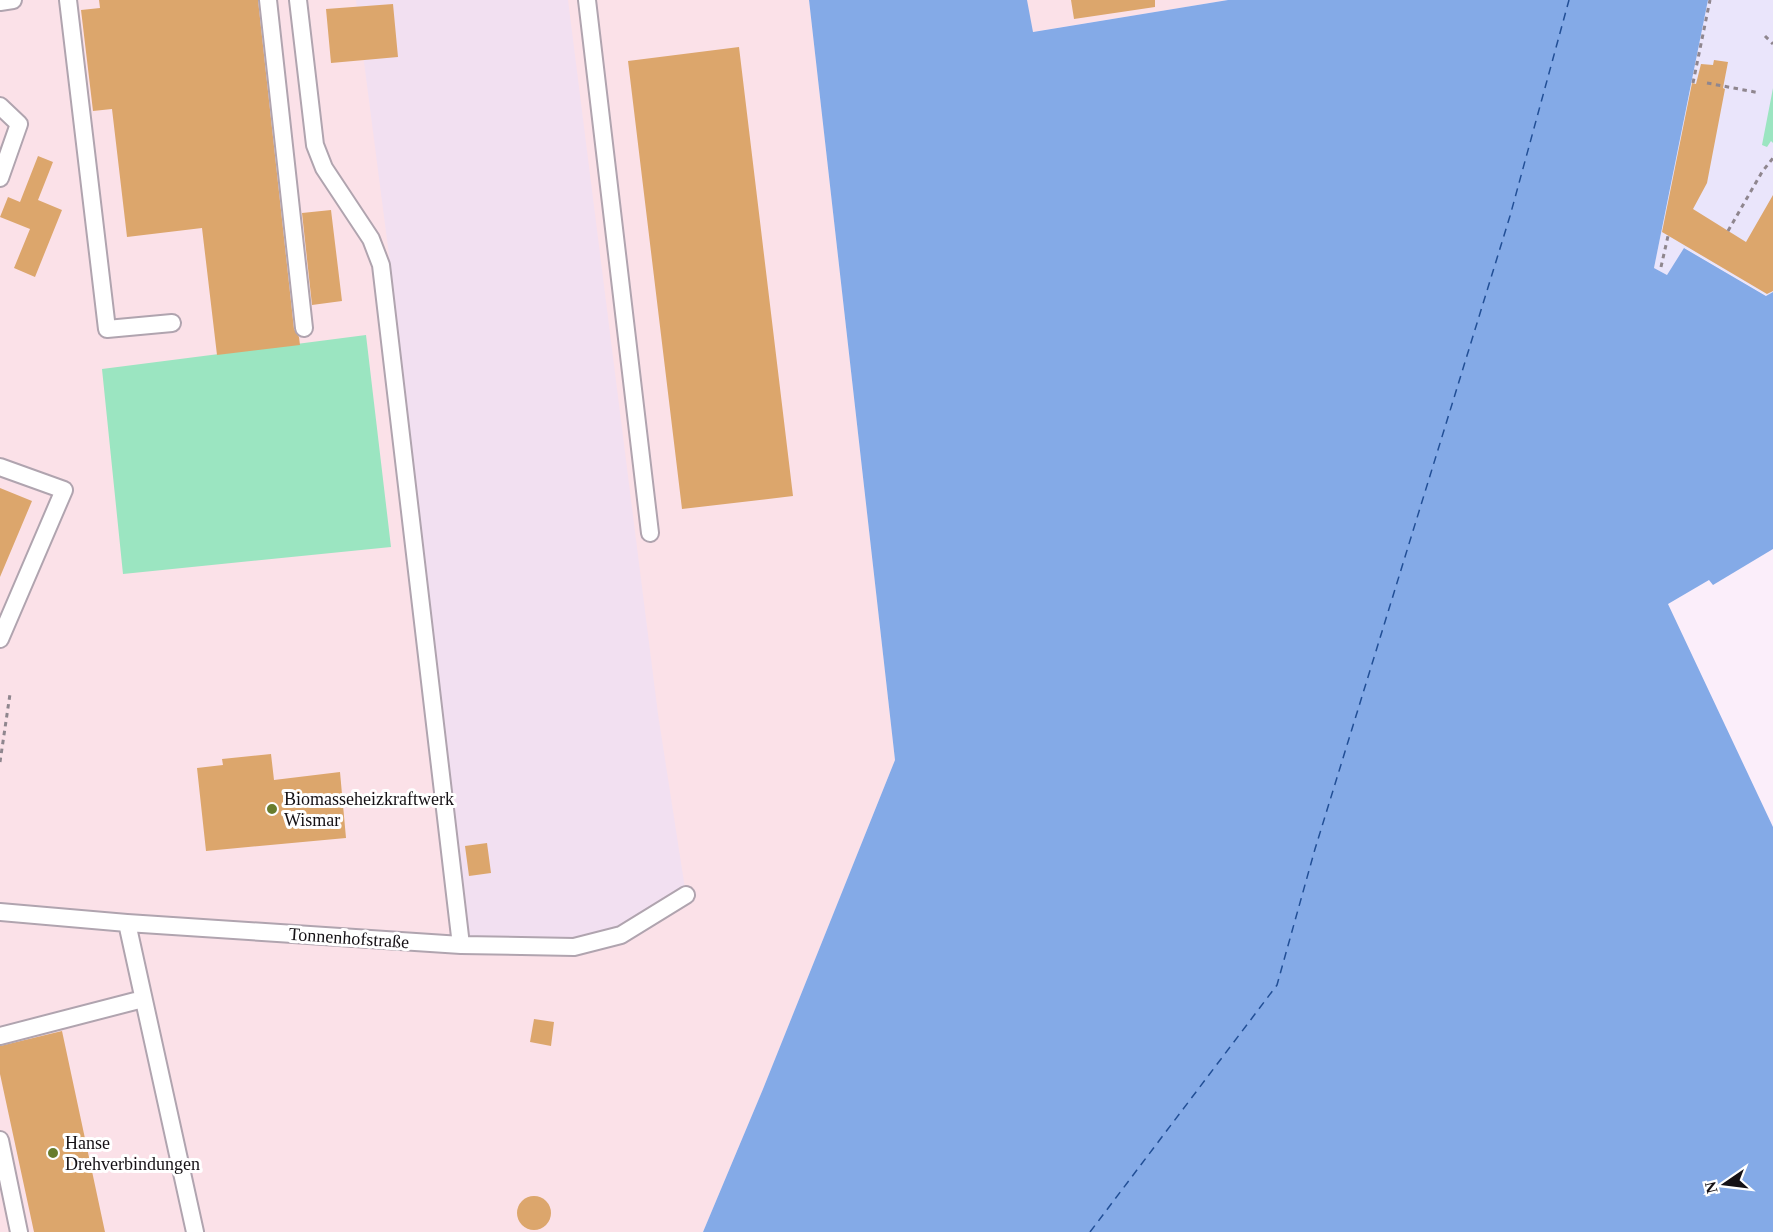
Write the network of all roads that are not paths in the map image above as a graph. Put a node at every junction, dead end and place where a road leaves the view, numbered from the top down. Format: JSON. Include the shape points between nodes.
{"nodes":[{"id":1,"x":13,"y":0,"type":"edge"},
{"id":2,"x":68,"y":0,"type":"edge"},
{"id":3,"x":268,"y":0,"type":"edge"},
{"id":4,"x":298,"y":0,"type":"edge"},
{"id":5,"x":587,"y":0,"type":"edge"},
{"id":6,"x":0,"y":2,"type":"edge"},
{"id":7,"x":0,"y":105,"type":"edge"},
{"id":8,"x":0,"y":178,"type":"edge"},
{"id":9,"x":172,"y":323,"type":"dead end"},
{"id":10,"x":304,"y":328,"type":"dead end"},
{"id":11,"x":0,"y":467,"type":"edge"},
{"id":12,"x":650,"y":533,"type":"dead end"},
{"id":13,"x":0,"y":639,"type":"edge"},
{"id":14,"x":686,"y":895,"type":"dead end"},
{"id":15,"x":0,"y":912,"type":"edge"},
{"id":16,"x":127,"y":923,"type":"junction"},
{"id":17,"x":461,"y":945,"type":"junction"},
{"id":18,"x":144,"y":999,"type":"junction"},
{"id":19,"x":0,"y":1036,"type":"edge"},
{"id":20,"x":0,"y":1140,"type":"edge"},
{"id":21,"x":19,"y":1232,"type":"edge"},
{"id":22,"x":195,"y":1232,"type":"edge"}],
"edges":[{"from":1,"to":6,"type":"lane"},
{"from":2,"to":9,"type":"lane","via":[[107,329]]},
{"from":3,"to":10,"type":"lane"},
{"from":4,"to":17,"type":"lane","via":[[315,145],[324,168],[371,238],[381,265]]},
{"from":5,"to":12,"type":"lane"},
{"from":7,"to":8,"type":"lane","via":[[20,124]]},
{"from":11,"to":13,"type":"lane","via":[[64,490]]},
{"from":14,"to":17,"type":"lane","name":"Tonnenhofstraße","via":[[621,935],[592,943],[574,947]]},
{"from":15,"to":16,"type":"lane","name":"Tonnenhofstraße"},
{"from":16,"to":17,"type":"lane","name":"Tonnenhofstraße"},
{"from":16,"to":18,"type":"lane"},
{"from":18,"to":19,"type":"lane"},
{"from":18,"to":22,"type":"lane"},
{"from":20,"to":21,"type":"lane"}]}
